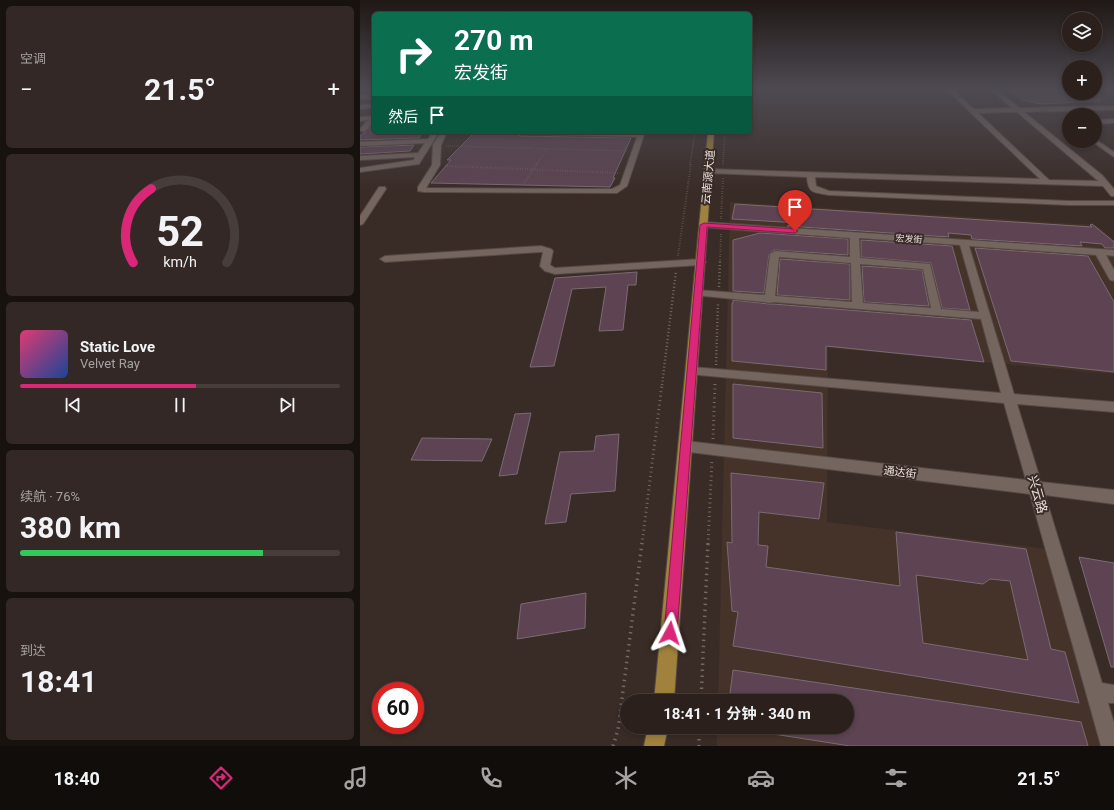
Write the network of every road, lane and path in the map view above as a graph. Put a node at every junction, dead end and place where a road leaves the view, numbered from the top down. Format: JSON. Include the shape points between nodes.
{"nodes":[{"id":1,"x":987,"y":125,"type":"edge"},
{"id":2,"x":1037,"y":125,"type":"edge"},
{"id":3,"x":361,"y":130,"type":"edge"},
{"id":4,"x":372,"y":130,"type":"edge"},
{"id":5,"x":435,"y":134,"type":"edge"},
{"id":6,"x":442,"y":134,"type":"edge"},
{"id":7,"x":641,"y":134,"type":"edge"},
{"id":8,"x":695,"y":134,"type":"edge"},
{"id":9,"x":711,"y":134,"type":"edge"},
{"id":10,"x":725,"y":134,"type":"edge"},
{"id":11,"x":433,"y":143,"type":"junction"},
{"id":12,"x":360,"y":144,"type":"edge"},
{"id":13,"x":1102,"y":146,"type":"edge"},
{"id":14,"x":547,"y":148,"type":"junction"},
{"id":15,"x":635,"y":151,"type":"junction"},
{"id":16,"x":421,"y":154,"type":"junction"},
{"id":17,"x":1114,"y":155,"type":"edge"},
{"id":18,"x":360,"y":158,"type":"edge"},
{"id":19,"x":436,"y":166,"type":"junction"},
{"id":20,"x":360,"y":170,"type":"edge"},
{"id":21,"x":533,"y":170,"type":"junction"},
{"id":22,"x":708,"y":170,"type":"junction"},
{"id":23,"x":723,"y":171,"type":"junction"},
{"id":24,"x":628,"y":173,"type":"junction"},
{"id":25,"x":811,"y":174,"type":"junction"},
{"id":26,"x":1047,"y":182,"type":"junction"},
{"id":27,"x":382,"y":189,"type":"dead end"},
{"id":28,"x":1111,"y":190,"type":"edge"},
{"id":29,"x":518,"y":192,"type":"junction"},
{"id":30,"x":1114,"y":203,"type":"edge"},
{"id":31,"x":360,"y":222,"type":"edge"},
{"id":32,"x":704,"y":225,"type":"junction"},
{"id":33,"x":721,"y":226,"type":"junction"},
{"id":34,"x":854,"y":235,"type":"junction"},
{"id":35,"x":964,"y":243,"type":"junction"},
{"id":36,"x":1099,"y":252,"type":"junction"},
{"id":37,"x":1114,"y":253,"type":"edge"},
{"id":38,"x":385,"y":259,"type":"dead end"},
{"id":39,"x":856,"y":261,"type":"junction"},
{"id":40,"x":701,"y":262,"type":"junction"},
{"id":41,"x":677,"y":263,"type":"junction"},
{"id":42,"x":1114,"y":278,"type":"edge"},
{"id":43,"x":698,"y":293,"type":"junction"},
{"id":44,"x":718,"y":295,"type":"junction"},
{"id":45,"x":769,"y":300,"type":"junction"},
{"id":46,"x":858,"y":307,"type":"junction"},
{"id":47,"x":937,"y":313,"type":"junction"},
{"id":48,"x":985,"y":316,"type":"junction"},
{"id":49,"x":692,"y":371,"type":"junction"},
{"id":50,"x":715,"y":373,"type":"junction"},
{"id":51,"x":1009,"y":398,"type":"junction"},
{"id":52,"x":1114,"y":407,"type":"edge"},
{"id":53,"x":686,"y":447,"type":"junction"},
{"id":54,"x":713,"y":450,"type":"junction"},
{"id":55,"x":1036,"y":488,"type":"junction"},
{"id":56,"x":1114,"y":497,"type":"edge"},
{"id":57,"x":1095,"y":691,"type":"junction"},
{"id":58,"x":665,"y":694,"type":"edge"},
{"id":59,"x":701,"y":694,"type":"edge"},
{"id":60,"x":1114,"y":694,"type":"edge"},
{"id":61,"x":657,"y":734,"type":"edge"},
{"id":62,"x":699,"y":734,"type":"edge"},
{"id":63,"x":613,"y":746,"type":"edge"},
{"id":64,"x":654,"y":746,"type":"edge"},
{"id":65,"x":698,"y":746,"type":"edge"},
{"id":66,"x":1111,"y":746,"type":"edge"}],
"edges":[{"from":1,"to":26,"type":"street"},
{"from":2,"to":28,"type":"street"},
{"from":3,"to":4,"type":"street"},
{"from":5,"to":11,"type":"street"},
{"from":6,"to":11,"type":"street"},
{"from":7,"to":15,"type":"street"},
{"from":8,"to":41,"type":"path"},
{"from":9,"to":22,"type":"main road","name":"云南源大道"},
{"from":10,"to":23,"type":"path"},
{"from":11,"to":12,"type":"street"},
{"from":11,"to":14,"type":"path"},
{"from":11,"to":16,"type":"street"},
{"from":11,"to":19,"type":"street"},
{"from":13,"to":17,"type":"street"},
{"from":14,"to":15,"type":"path"},
{"from":14,"to":21,"type":"path"},
{"from":15,"to":24,"type":"street"},
{"from":16,"to":18,"type":"street"},
{"from":16,"to":20,"type":"street","via":[[416,162]]},
{"from":19,"to":21,"type":"path"},
{"from":19,"to":29,"type":"street","via":[[421,189]]},
{"from":21,"to":24,"type":"path"},
{"from":21,"to":29,"type":"path"},
{"from":22,"to":23,"type":"street"},
{"from":22,"to":32,"type":"main road","name":"云南源大道"},
{"from":23,"to":25,"type":"street"},
{"from":23,"to":33,"type":"path"},
{"from":24,"to":29,"type":"street","via":[[623,186],[610,192]]},
{"from":25,"to":26,"type":"street"},
{"from":25,"to":30,"type":"street","via":[[812,187],[829,194]]},
{"from":26,"to":28,"type":"street"},
{"from":27,"to":31,"type":"street"},
{"from":32,"to":33,"type":"street","name":"宏发街"},
{"from":32,"to":40,"type":"main road","name":"云南源大道"},
{"from":33,"to":34,"type":"street","name":"宏发街"},
{"from":33,"to":44,"type":"path"},
{"from":34,"to":35,"type":"street","name":"宏发街"},
{"from":34,"to":39,"type":"street"},
{"from":35,"to":36,"type":"street","name":"宏发街"},
{"from":35,"to":48,"type":"street","name":"兴云路"},
{"from":36,"to":37,"type":"street","name":"宏发街"},
{"from":36,"to":42,"type":"street"},
{"from":38,"to":41,"type":"street","via":[[541,249],[548,251],[545,266],[555,271]]},
{"from":39,"to":45,"type":"street","via":[[775,254]]},
{"from":39,"to":46,"type":"street"},
{"from":39,"to":47,"type":"street","via":[[927,266]]},
{"from":40,"to":41,"type":"street"},
{"from":40,"to":43,"type":"main road","name":"云南源大道"},
{"from":41,"to":63,"type":"path","via":[[618,730]]},
{"from":43,"to":44,"type":"street"},
{"from":43,"to":49,"type":"main road","name":"云南源大道"},
{"from":44,"to":45,"type":"street"},
{"from":44,"to":50,"type":"path"},
{"from":45,"to":46,"type":"street"},
{"from":46,"to":47,"type":"street"},
{"from":47,"to":48,"type":"street"},
{"from":48,"to":51,"type":"street","name":"兴云路"},
{"from":49,"to":50,"type":"street"},
{"from":49,"to":53,"type":"main road","name":"云南源大道"},
{"from":50,"to":51,"type":"street"},
{"from":50,"to":54,"type":"path"},
{"from":51,"to":52,"type":"street"},
{"from":51,"to":55,"type":"street","name":"兴云路"},
{"from":53,"to":54,"type":"street","name":"通达街"},
{"from":53,"to":58,"type":"main road","name":"云南源大道"},
{"from":54,"to":55,"type":"street","name":"通达街"},
{"from":54,"to":59,"type":"path"},
{"from":55,"to":56,"type":"street","name":"通达街"},
{"from":55,"to":57,"type":"street","name":"兴云路"},
{"from":57,"to":60,"type":"street"},
{"from":57,"to":66,"type":"street","name":"兴云路"},
{"from":61,"to":64,"type":"main road"},
{"from":62,"to":65,"type":"path"}]}
